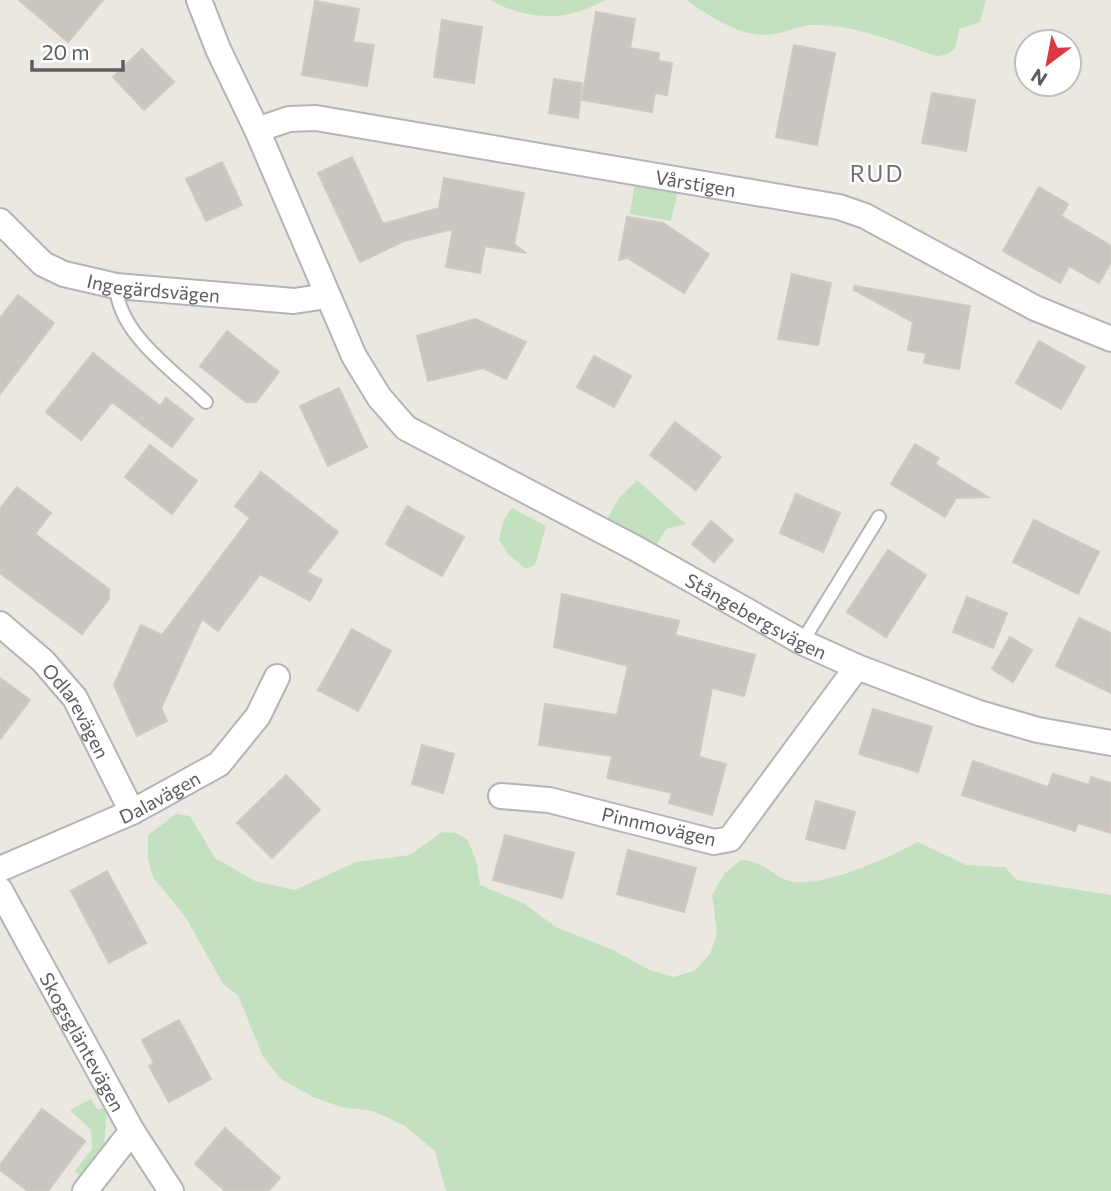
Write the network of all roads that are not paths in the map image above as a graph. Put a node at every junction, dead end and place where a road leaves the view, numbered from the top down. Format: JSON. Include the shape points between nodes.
{"nodes":[{"id":1,"x":199,"y":0,"type":"edge"},
{"id":2,"x":257,"y":130,"type":"junction"},
{"id":3,"x":0,"y":221,"type":"edge"},
{"id":4,"x":116,"y":286,"type":"junction"},
{"id":5,"x":327,"y":296,"type":"junction"},
{"id":6,"x":1111,"y":339,"type":"edge"},
{"id":7,"x":206,"y":402,"type":"dead end"},
{"id":8,"x":879,"y":517,"type":"dead end"},
{"id":9,"x":0,"y":624,"type":"edge"},
{"id":10,"x":802,"y":642,"type":"junction"},
{"id":11,"x":857,"y":667,"type":"junction"},
{"id":12,"x":277,"y":677,"type":"dead end"},
{"id":13,"x":1111,"y":743,"type":"edge"},
{"id":14,"x":501,"y":796,"type":"dead end"},
{"id":15,"x":132,"y":812,"type":"junction"},
{"id":16,"x":0,"y":869,"type":"edge"},
{"id":17,"x":0,"y":890,"type":"edge"},
{"id":18,"x":132,"y":1131,"type":"junction"},
{"id":19,"x":85,"y":1191,"type":"edge"},
{"id":20,"x":171,"y":1191,"type":"edge"}],
"edges":[{"from":1,"to":2,"type":"street"},
{"from":2,"to":5,"type":"street"},
{"from":2,"to":6,"type":"street","name":"Vårstigen","via":[[289,119],[316,118],[839,207],[865,216],[1035,308]]},
{"from":3,"to":4,"type":"street","name":"Ingegärdsvägen","via":[[43,264],[64,274]]},
{"from":4,"to":5,"type":"street","name":"Ingegärdsvägen","via":[[295,301]]},
{"from":4,"to":7,"type":"lane","via":[[117,305],[127,324]]},
{"from":5,"to":10,"type":"street","name":"Stångebergsvägen","via":[[371,385],[392,415],[421,439],[635,548]]},
{"from":8,"to":10,"type":"lane"},
{"from":9,"to":15,"type":"street","name":"Odlarevägen","via":[[43,661],[75,698]]},
{"from":10,"to":11,"type":"street","name":"Stångebergsvägen"},
{"from":11,"to":13,"type":"street","name":"Stångebergsvägen","via":[[979,713],[1049,733]]},
{"from":11,"to":14,"type":"street","name":"Pinnmovägen","via":[[730,839],[714,842],[550,800]]},
{"from":12,"to":15,"type":"street","name":"Dalavägen","via":[[258,716],[219,764]]},
{"from":15,"to":16,"type":"street","name":"Dalavägen"},
{"from":17,"to":18,"type":"street","name":"Skogsgläntevägen"},
{"from":18,"to":19,"type":"street"},
{"from":18,"to":20,"type":"street","name":"Skogsgläntevägen"}]}
